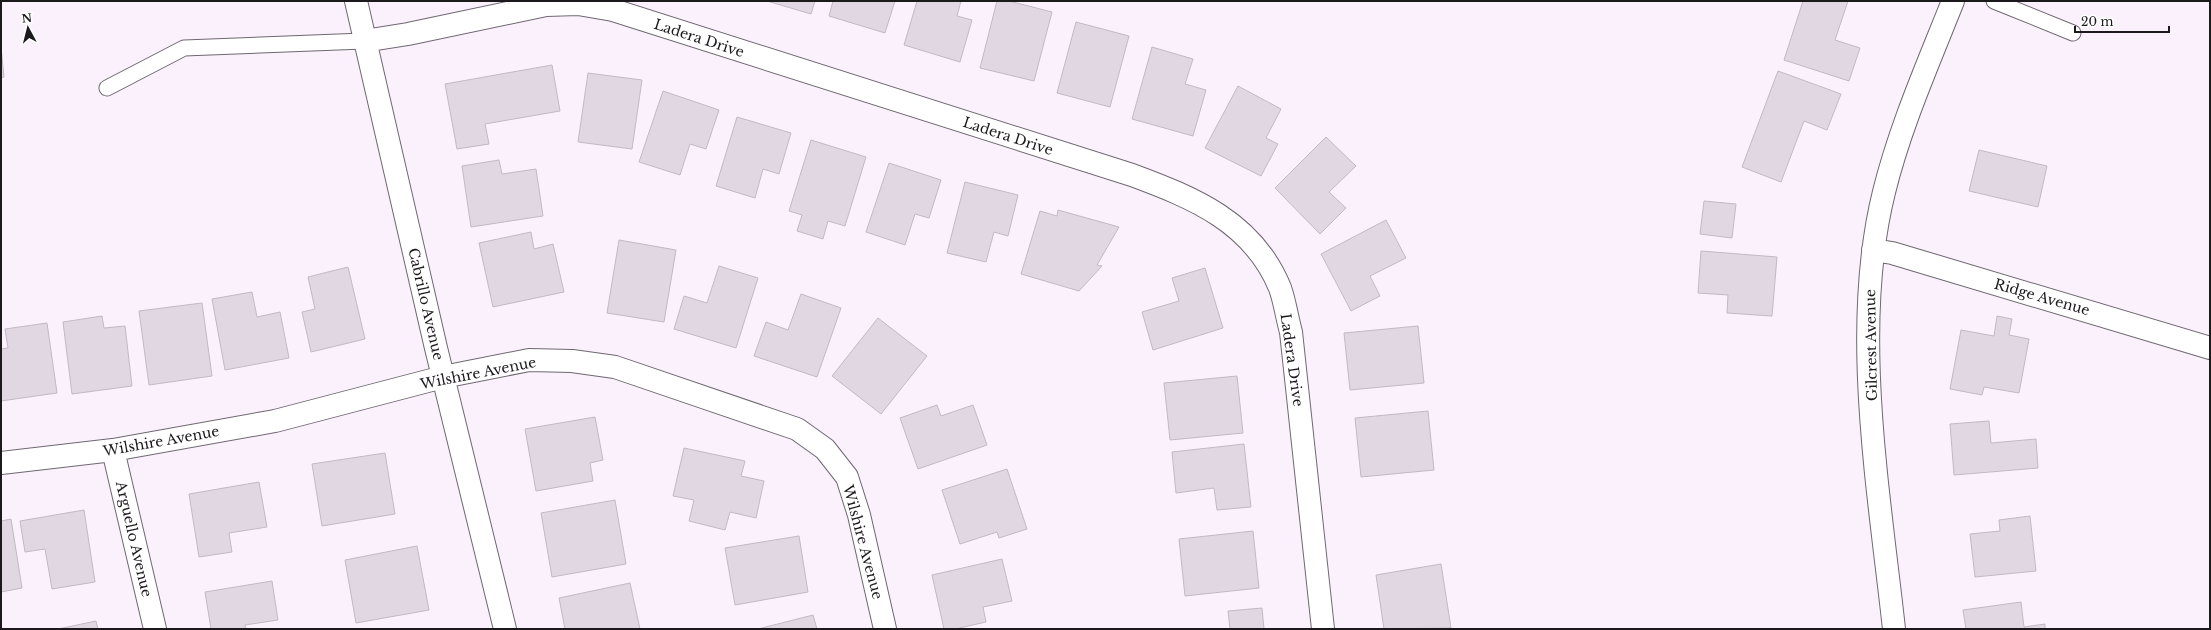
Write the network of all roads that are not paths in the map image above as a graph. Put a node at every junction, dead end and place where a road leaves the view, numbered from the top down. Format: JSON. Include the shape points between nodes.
{"nodes":[{"id":1,"x":356,"y":1,"type":"edge"},
{"id":2,"x":1953,"y":1,"type":"edge"},
{"id":3,"x":1994,"y":1,"type":"edge"},
{"id":4,"x":2073,"y":33,"type":"dead end"},
{"id":5,"x":364,"y":41,"type":"junction"},
{"id":6,"x":107,"y":88,"type":"dead end"},
{"id":7,"x":1873,"y":250,"type":"junction"},
{"id":8,"x":2210,"y":348,"type":"edge"},
{"id":9,"x":443,"y":378,"type":"junction"},
{"id":10,"x":113,"y":450,"type":"junction"},
{"id":11,"x":1,"y":464,"type":"edge"},
{"id":12,"x":155,"y":629,"type":"edge"},
{"id":13,"x":505,"y":629,"type":"edge"},
{"id":14,"x":885,"y":629,"type":"edge"},
{"id":15,"x":1323,"y":629,"type":"edge"},
{"id":16,"x":1894,"y":629,"type":"edge"}],
"edges":[{"from":1,"to":5,"type":"street","name":"Cabrillo Avenue"},
{"from":2,"to":7,"type":"street","name":"Gilcrest Avenue","via":[[1910,109],[1884,192]]},
{"from":3,"to":4,"type":"lane"},
{"from":5,"to":6,"type":"lane","via":[[184,48]]},
{"from":5,"to":9,"type":"street","name":"Cabrillo Avenue"},
{"from":5,"to":15,"type":"street","name":"Ladera Drive","via":[[546,5],[578,4],[606,9],[1132,175],[1173,190],[1206,206],[1249,240],[1280,288],[1291,332]]},
{"from":7,"to":8,"type":"street","name":"Ridge Avenue","via":[[1892,253]]},
{"from":7,"to":16,"type":"street","name":"Gilcrest Avenue","via":[[1868,310],[1870,386]]},
{"from":9,"to":10,"type":"street","name":"Wilshire Avenue","via":[[275,421]]},
{"from":9,"to":13,"type":"street","name":"Cabrillo Avenue"},
{"from":9,"to":14,"type":"street","name":"Wilshire Avenue","via":[[529,360],[572,361],[615,367],[796,428],[825,449],[846,478],[859,515]]},
{"from":10,"to":11,"type":"street","name":"Wilshire Avenue"},
{"from":10,"to":12,"type":"street","name":"Arguello Avenue"}]}
